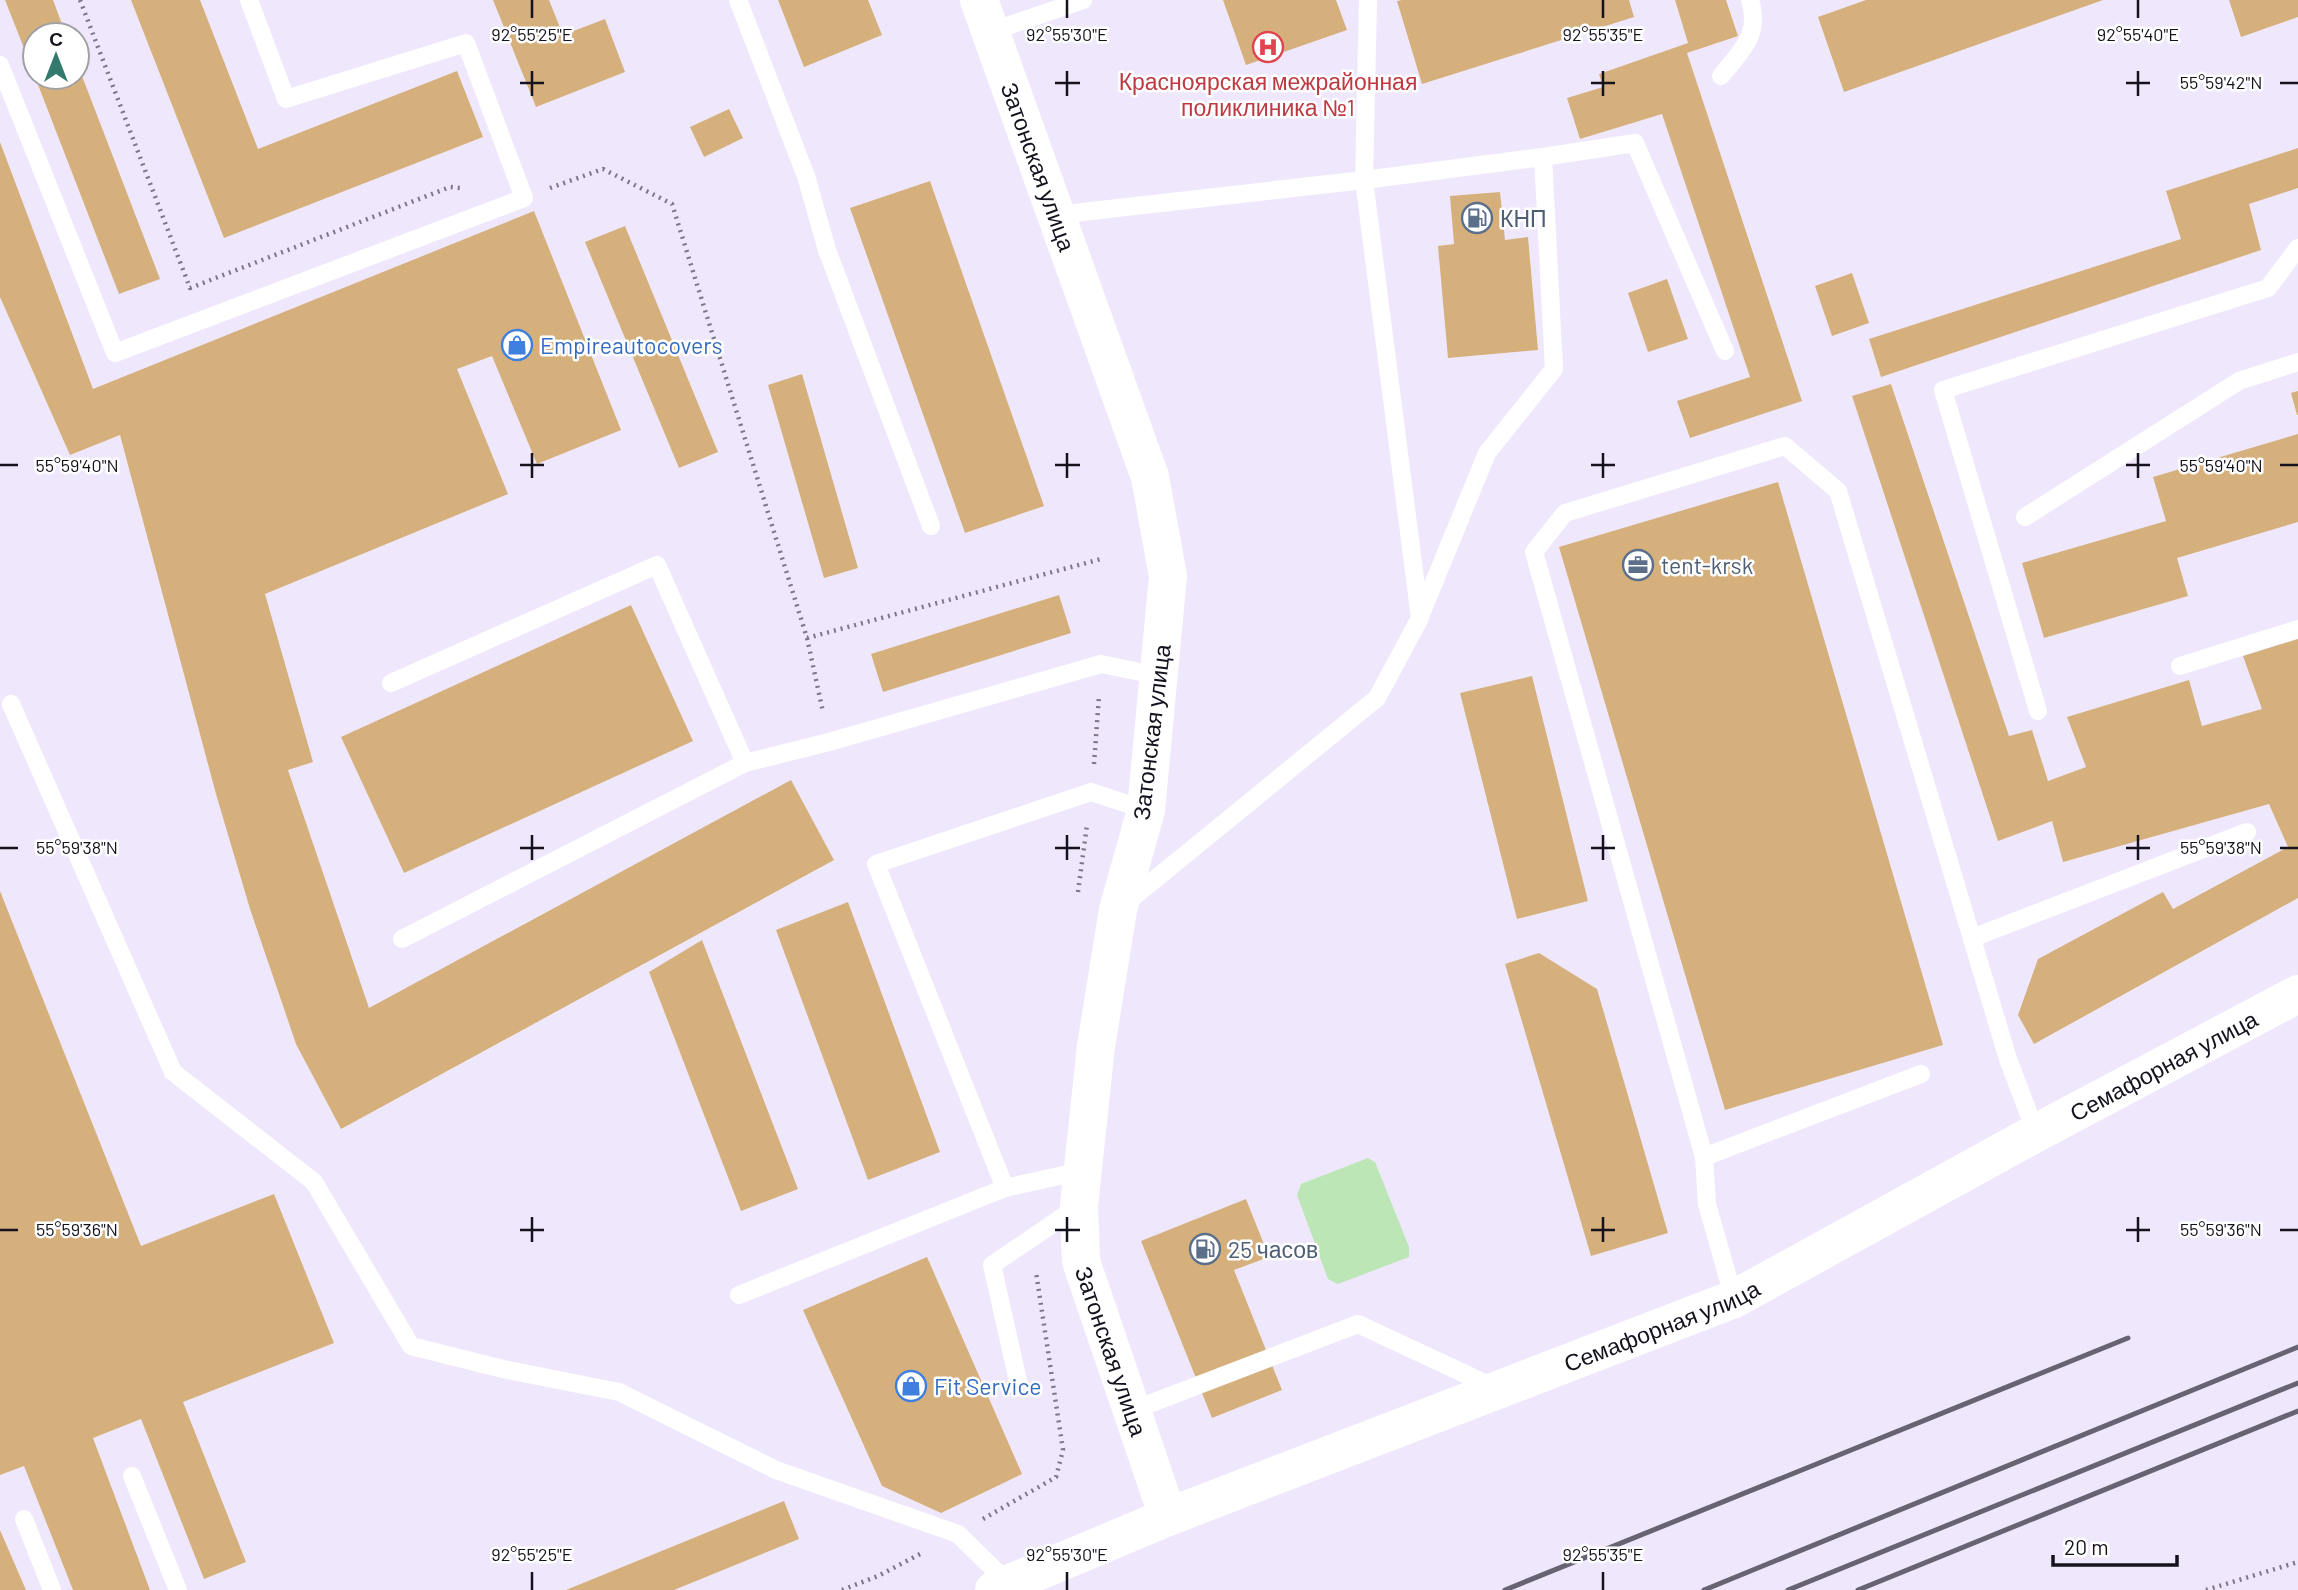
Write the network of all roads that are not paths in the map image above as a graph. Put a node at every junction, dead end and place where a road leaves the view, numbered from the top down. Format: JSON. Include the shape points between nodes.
{"nodes":[{"id":1,"x":249,"y":0,"type":"edge"},
{"id":2,"x":738,"y":0,"type":"edge"},
{"id":3,"x":1083,"y":0,"type":"edge"},
{"id":4,"x":1368,"y":0,"type":"edge"},
{"id":5,"x":1749,"y":0,"type":"edge"},
{"id":6,"x":984,"y":16,"type":"edge"},
{"id":7,"x":0,"y":65,"type":"edge"},
{"id":8,"x":1721,"y":76,"type":"dead end"},
{"id":9,"x":1543,"y":157,"type":"junction"},
{"id":10,"x":1364,"y":180,"type":"junction"},
{"id":11,"x":1056,"y":215,"type":"junction"},
{"id":12,"x":2298,"y":248,"type":"edge"},
{"id":13,"x":1725,"y":351,"type":"dead end"},
{"id":14,"x":2298,"y":362,"type":"edge"},
{"id":15,"x":2025,"y":517,"type":"dead end"},
{"id":16,"x":931,"y":526,"type":"dead end"},
{"id":17,"x":1420,"y":618,"type":"junction"},
{"id":18,"x":2298,"y":629,"type":"edge"},
{"id":19,"x":2180,"y":666,"type":"dead end"},
{"id":20,"x":1160,"y":676,"type":"junction"},
{"id":21,"x":391,"y":683,"type":"dead end"},
{"id":22,"x":11,"y":704,"type":"dead end"},
{"id":23,"x":2038,"y":711,"type":"dead end"},
{"id":24,"x":745,"y":763,"type":"junction"},
{"id":25,"x":1146,"y":810,"type":"junction"},
{"id":26,"x":2247,"y":832,"type":"dead end"},
{"id":27,"x":1118,"y":910,"type":"junction"},
{"id":28,"x":1972,"y":938,"type":"junction"},
{"id":29,"x":402,"y":939,"type":"dead end"},
{"id":30,"x":2298,"y":994,"type":"edge"},
{"id":31,"x":1921,"y":1074,"type":"dead end"},
{"id":32,"x":2036,"y":1133,"type":"junction"},
{"id":33,"x":1704,"y":1157,"type":"junction"},
{"id":34,"x":1005,"y":1188,"type":"junction"},
{"id":35,"x":1080,"y":1189,"type":"junction"},
{"id":36,"x":739,"y":1294,"type":"dead end"},
{"id":37,"x":1734,"y":1299,"type":"junction"},
{"id":38,"x":1018,"y":1381,"type":"dead end"},
{"id":39,"x":1499,"y":1390,"type":"junction"},
{"id":40,"x":1132,"y":1411,"type":"junction"},
{"id":41,"x":132,"y":1476,"type":"dead end"},
{"id":42,"x":1168,"y":1517,"type":"junction"},
{"id":43,"x":24,"y":1519,"type":"dead end"},
{"id":44,"x":1001,"y":1587,"type":"edge"},
{"id":45,"x":52,"y":1590,"type":"edge"},
{"id":46,"x":178,"y":1590,"type":"edge"}],
"edges":[{"from":1,"to":7,"type":"lane","via":[[286,99],[466,43],[524,198],[115,353]]},
{"from":2,"to":16,"type":"lane"},
{"from":3,"to":6,"type":"lane"},
{"from":4,"to":10,"type":"lane"},
{"from":5,"to":8,"type":"lane","via":[[1751,37]]},
{"from":6,"to":11,"type":"main road","name":"Затонская улица"},
{"from":9,"to":10,"type":"lane"},
{"from":9,"to":13,"type":"lane","via":[[1635,143]]},
{"from":9,"to":17,"type":"lane","via":[[1554,369],[1486,453]]},
{"from":10,"to":11,"type":"lane"},
{"from":10,"to":17,"type":"lane"},
{"from":11,"to":20,"type":"main road","name":"Затонская улица","via":[[1150,477],[1168,576]]},
{"from":12,"to":23,"type":"lane","via":[[2268,288],[1943,390]]},
{"from":14,"to":15,"type":"lane","via":[[2239,381]]},
{"from":17,"to":27,"type":"lane","via":[[1377,698]]},
{"from":18,"to":19,"type":"lane"},
{"from":20,"to":24,"type":"lane","via":[[1101,664]]},
{"from":20,"to":25,"type":"main road","name":"Затонская улица"},
{"from":21,"to":24,"type":"lane","via":[[657,565]]},
{"from":22,"to":44,"type":"lane","via":[[173,1072],[314,1182],[411,1346],[503,1370],[619,1392],[776,1470],[958,1534]]},
{"from":24,"to":29,"type":"lane"},
{"from":25,"to":27,"type":"main road","name":"Затонская улица"},
{"from":25,"to":34,"type":"lane","via":[[1091,792],[876,864]]},
{"from":26,"to":28,"type":"lane"},
{"from":27,"to":35,"type":"main road","name":"Затонская улица"},
{"from":28,"to":32,"type":"lane","via":[[2008,1059]]},
{"from":28,"to":33,"type":"lane","via":[[1838,491],[1785,446],[1565,513],[1534,552]]},
{"from":30,"to":32,"type":"main road","name":"Семафорная улица"},
{"from":31,"to":33,"type":"lane"},
{"from":32,"to":37,"type":"main road","name":"Семафорная улица"},
{"from":33,"to":37,"type":"lane","via":[[1707,1204]]},
{"from":34,"to":35,"type":"lane"},
{"from":34,"to":36,"type":"lane"},
{"from":35,"to":38,"type":"lane","via":[[992,1265]]},
{"from":35,"to":40,"type":"main road","name":"Затонская улица","via":[[1081,1262]]},
{"from":37,"to":39,"type":"main road","name":"Семафорная улица"},
{"from":39,"to":40,"type":"lane","via":[[1358,1324]]},
{"from":39,"to":42,"type":"main road","name":"Семафорная улица"},
{"from":40,"to":42,"type":"main road","name":"Затонская улица"},
{"from":41,"to":46,"type":"lane"},
{"from":42,"to":44,"type":"main road","name":"Семафорная улица"},
{"from":43,"to":45,"type":"lane"}]}
